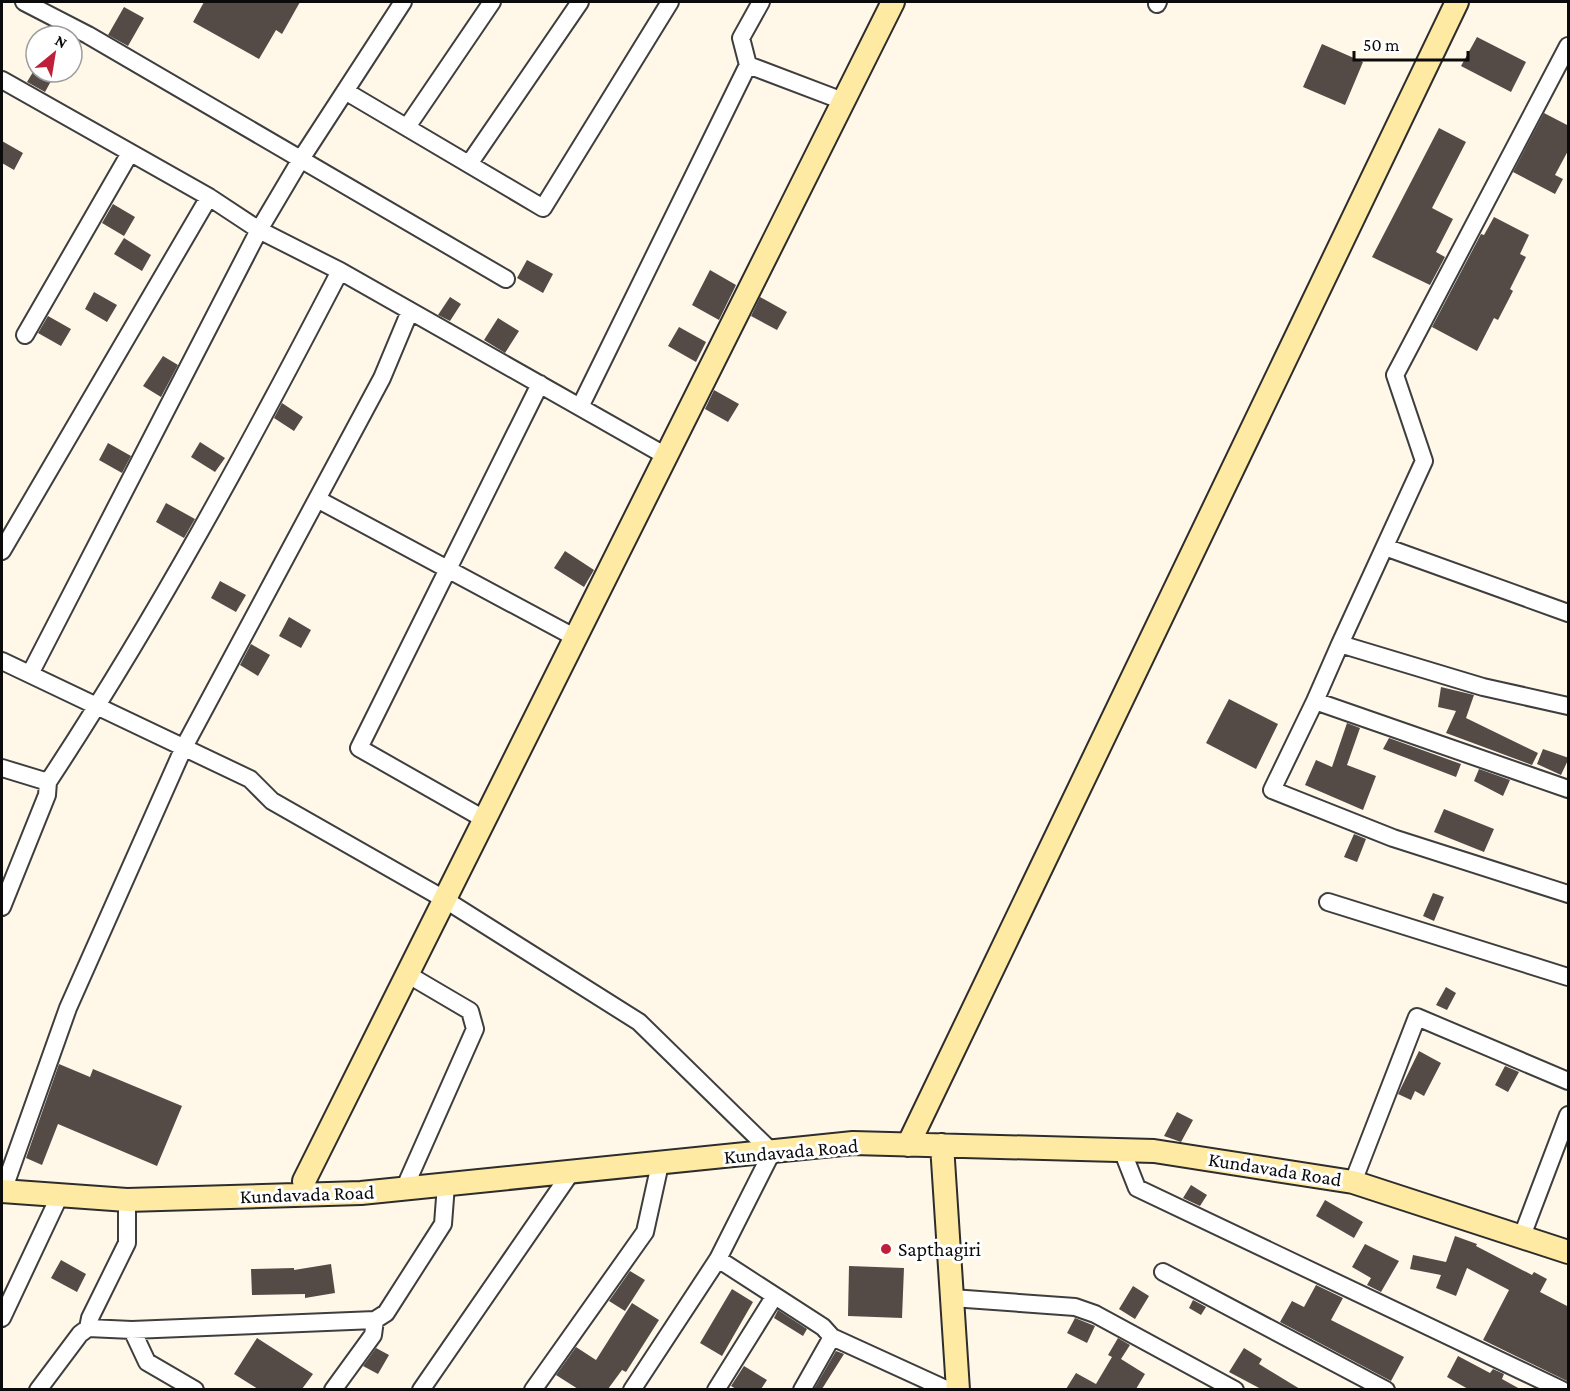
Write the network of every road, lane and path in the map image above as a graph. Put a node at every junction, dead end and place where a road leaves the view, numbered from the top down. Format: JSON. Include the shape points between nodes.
{"nodes":[{"id":1,"x":24,"y":2,"type":"edge"},
{"id":2,"x":403,"y":2,"type":"edge"},
{"id":3,"x":492,"y":2,"type":"edge"},
{"id":4,"x":580,"y":2,"type":"edge"},
{"id":5,"x":670,"y":2,"type":"edge"},
{"id":6,"x":761,"y":2,"type":"edge"},
{"id":7,"x":893,"y":2,"type":"edge"},
{"id":8,"x":1457,"y":2,"type":"edge"},
{"id":9,"x":1569,"y":46,"type":"edge"},
{"id":10,"x":748,"y":65,"type":"junction"},
{"id":11,"x":2,"y":80,"type":"edge"},
{"id":12,"x":345,"y":91,"type":"junction"},
{"id":13,"x":843,"y":101,"type":"junction"},
{"id":14,"x":407,"y":127,"type":"junction"},
{"id":15,"x":130,"y":153,"type":"junction"},
{"id":16,"x":301,"y":159,"type":"junction"},
{"id":17,"x":469,"y":164,"type":"junction"},
{"id":18,"x":209,"y":197,"type":"junction"},
{"id":19,"x":259,"y":230,"type":"junction"},
{"id":20,"x":340,"y":272,"type":"junction"},
{"id":21,"x":506,"y":279,"type":"dead end"},
{"id":22,"x":410,"y":311,"type":"junction"},
{"id":23,"x":25,"y":335,"type":"dead end"},
{"id":24,"x":540,"y":384,"type":"junction"},
{"id":25,"x":580,"y":407,"type":"junction"},
{"id":26,"x":666,"y":456,"type":"junction"},
{"id":27,"x":317,"y":499,"type":"junction"},
{"id":28,"x":1385,"y":547,"type":"junction"},
{"id":29,"x":2,"y":551,"type":"edge"},
{"id":30,"x":448,"y":568,"type":"junction"},
{"id":31,"x":1569,"y":613,"type":"edge"},
{"id":32,"x":576,"y":638,"type":"junction"},
{"id":33,"x":1341,"y":644,"type":"junction"},
{"id":34,"x":2,"y":661,"type":"edge"},
{"id":35,"x":30,"y":674,"type":"junction"},
{"id":36,"x":1315,"y":700,"type":"junction"},
{"id":37,"x":98,"y":706,"type":"junction"},
{"id":38,"x":1569,"y":706,"type":"edge"},
{"id":39,"x":184,"y":747,"type":"junction"},
{"id":40,"x":2,"y":768,"type":"edge"},
{"id":41,"x":48,"y":782,"type":"junction"},
{"id":42,"x":1569,"y":789,"type":"edge"},
{"id":43,"x":484,"y":819,"type":"junction"},
{"id":44,"x":1569,"y":894,"type":"edge"},
{"id":45,"x":444,"y":899,"type":"junction"},
{"id":46,"x":1328,"y":902,"type":"dead end"},
{"id":47,"x":2,"y":907,"type":"edge"},
{"id":48,"x":407,"y":974,"type":"junction"},
{"id":49,"x":1569,"y":977,"type":"edge"},
{"id":50,"x":1569,"y":1080,"type":"edge"},
{"id":51,"x":1569,"y":1114,"type":"edge"},
{"id":52,"x":908,"y":1145,"type":"junction"},
{"id":53,"x":942,"y":1145,"type":"junction"},
{"id":54,"x":1122,"y":1150,"type":"junction"},
{"id":55,"x":772,"y":1152,"type":"junction"},
{"id":56,"x":660,"y":1164,"type":"junction"},
{"id":57,"x":570,"y":1174,"type":"junction"},
{"id":58,"x":304,"y":1181,"type":"dead end"},
{"id":59,"x":1353,"y":1182,"type":"junction"},
{"id":60,"x":446,"y":1185,"type":"junction"},
{"id":61,"x":404,"y":1189,"type":"junction"},
{"id":62,"x":2,"y":1191,"type":"edge"},
{"id":63,"x":60,"y":1195,"type":"junction"},
{"id":64,"x":128,"y":1200,"type":"junction"},
{"id":65,"x":1522,"y":1236,"type":"junction"},
{"id":66,"x":1569,"y":1252,"type":"edge"},
{"id":67,"x":718,"y":1258,"type":"junction"},
{"id":68,"x":1163,"y":1272,"type":"dead end"},
{"id":69,"x":774,"y":1297,"type":"junction"},
{"id":70,"x":952,"y":1298,"type":"junction"},
{"id":71,"x":2,"y":1318,"type":"edge"},
{"id":72,"x":375,"y":1320,"type":"junction"},
{"id":73,"x":88,"y":1328,"type":"junction"},
{"id":74,"x":132,"y":1330,"type":"junction"},
{"id":75,"x":832,"y":1336,"type":"junction"},
{"id":76,"x":38,"y":1389,"type":"edge"},
{"id":77,"x":195,"y":1389,"type":"edge"},
{"id":78,"x":333,"y":1389,"type":"edge"},
{"id":79,"x":421,"y":1389,"type":"edge"},
{"id":80,"x":533,"y":1389,"type":"edge"},
{"id":81,"x":632,"y":1389,"type":"edge"},
{"id":82,"x":716,"y":1389,"type":"edge"},
{"id":83,"x":802,"y":1389,"type":"edge"},
{"id":84,"x":948,"y":1389,"type":"edge"},
{"id":85,"x":958,"y":1389,"type":"edge"},
{"id":86,"x":1235,"y":1389,"type":"edge"},
{"id":87,"x":1386,"y":1389,"type":"edge"},
{"id":88,"x":1562,"y":1389,"type":"edge"}],
"edges":[{"from":1,"to":16,"type":"street"},
{"from":2,"to":12,"type":"street"},
{"from":3,"to":14,"type":"street"},
{"from":4,"to":17,"type":"street"},
{"from":5,"to":17,"type":"street","via":[[543,208]]},
{"from":6,"to":10,"type":"street","via":[[741,38]]},
{"from":7,"to":13,"type":"street"},
{"from":8,"to":52,"type":"street"},
{"from":9,"to":28,"type":"street","via":[[1395,375],[1424,461]]},
{"from":10,"to":13,"type":"street"},
{"from":10,"to":25,"type":"street"},
{"from":11,"to":15,"type":"street"},
{"from":12,"to":14,"type":"street"},
{"from":12,"to":16,"type":"street"},
{"from":13,"to":26,"type":"street"},
{"from":14,"to":17,"type":"street"},
{"from":15,"to":18,"type":"street"},
{"from":15,"to":23,"type":"street"},
{"from":16,"to":19,"type":"street"},
{"from":16,"to":21,"type":"street"},
{"from":18,"to":19,"type":"street"},
{"from":18,"to":29,"type":"street"},
{"from":19,"to":20,"type":"street"},
{"from":19,"to":35,"type":"street"},
{"from":20,"to":22,"type":"street"},
{"from":20,"to":37,"type":"street","via":[[245,453]]},
{"from":22,"to":24,"type":"street"},
{"from":22,"to":27,"type":"street","via":[[382,378]]},
{"from":24,"to":25,"type":"street"},
{"from":24,"to":30,"type":"street"},
{"from":25,"to":26,"type":"street"},
{"from":26,"to":32,"type":"street"},
{"from":27,"to":30,"type":"street"},
{"from":27,"to":39,"type":"street"},
{"from":28,"to":31,"type":"street"},
{"from":28,"to":33,"type":"street"},
{"from":30,"to":32,"type":"street"},
{"from":30,"to":43,"type":"street","via":[[359,748]]},
{"from":32,"to":43,"type":"street"},
{"from":33,"to":36,"type":"street"},
{"from":33,"to":38,"type":"street","via":[[1483,687]]},
{"from":34,"to":35,"type":"street"},
{"from":35,"to":37,"type":"street"},
{"from":36,"to":42,"type":"street"},
{"from":36,"to":44,"type":"street","via":[[1272,790],[1393,838]]},
{"from":37,"to":39,"type":"street"},
{"from":37,"to":41,"type":"street"},
{"from":39,"to":45,"type":"street","via":[[250,779],[272,801]]},
{"from":39,"to":62,"type":"street","via":[[68,1008]]},
{"from":40,"to":41,"type":"street"},
{"from":41,"to":47,"type":"street"},
{"from":43,"to":45,"type":"street"},
{"from":45,"to":48,"type":"street"},
{"from":45,"to":55,"type":"street","via":[[639,1022]]},
{"from":46,"to":49,"type":"street"},
{"from":48,"to":58,"type":"street"},
{"from":48,"to":61,"type":"street","via":[[470,1011],[475,1029]]},
{"from":50,"to":59,"type":"street","via":[[1417,1017]]},
{"from":51,"to":65,"type":"street"},
{"from":52,"to":53,"type":"street","name":"Kundavada Road"},
{"from":52,"to":55,"type":"street","name":"Kundavada Road","via":[[853,1143]]},
{"from":53,"to":54,"type":"street","name":"Kundavada Road"},
{"from":53,"to":70,"type":"street"},
{"from":54,"to":59,"type":"street","name":"Kundavada Road","via":[[1154,1151]]},
{"from":54,"to":88,"type":"street","via":[[1137,1188]]},
{"from":55,"to":56,"type":"street","name":"Kundavada Road"},
{"from":55,"to":67,"type":"street"},
{"from":56,"to":57,"type":"street","name":"Kundavada Road"},
{"from":56,"to":80,"type":"street","via":[[645,1232]]},
{"from":57,"to":60,"type":"street","name":"Kundavada Road"},
{"from":57,"to":79,"type":"street"},
{"from":59,"to":65,"type":"street","name":"Kundavada Road"},
{"from":60,"to":61,"type":"street","name":"Kundavada Road"},
{"from":60,"to":72,"type":"street","via":[[443,1224],[386,1313]]},
{"from":61,"to":64,"type":"street","name":"Kundavada Road"},
{"from":62,"to":63,"type":"street","name":"Kundavada Road"},
{"from":63,"to":64,"type":"street","name":"Kundavada Road"},
{"from":63,"to":71,"type":"street"},
{"from":64,"to":73,"type":"street","via":[[127,1244]]},
{"from":65,"to":66,"type":"street","name":"Kundavada Road"},
{"from":67,"to":69,"type":"street"},
{"from":67,"to":81,"type":"street"},
{"from":68,"to":87,"type":"street"},
{"from":69,"to":75,"type":"street"},
{"from":69,"to":82,"type":"street"},
{"from":70,"to":85,"type":"street"},
{"from":70,"to":86,"type":"street","via":[[1075,1306]]},
{"from":72,"to":74,"type":"street"},
{"from":72,"to":78,"type":"street","via":[[373,1335]]},
{"from":73,"to":74,"type":"street"},
{"from":73,"to":76,"type":"street"},
{"from":74,"to":77,"type":"street","via":[[147,1362]]},
{"from":75,"to":83,"type":"street"},
{"from":75,"to":84,"type":"street"}]}
